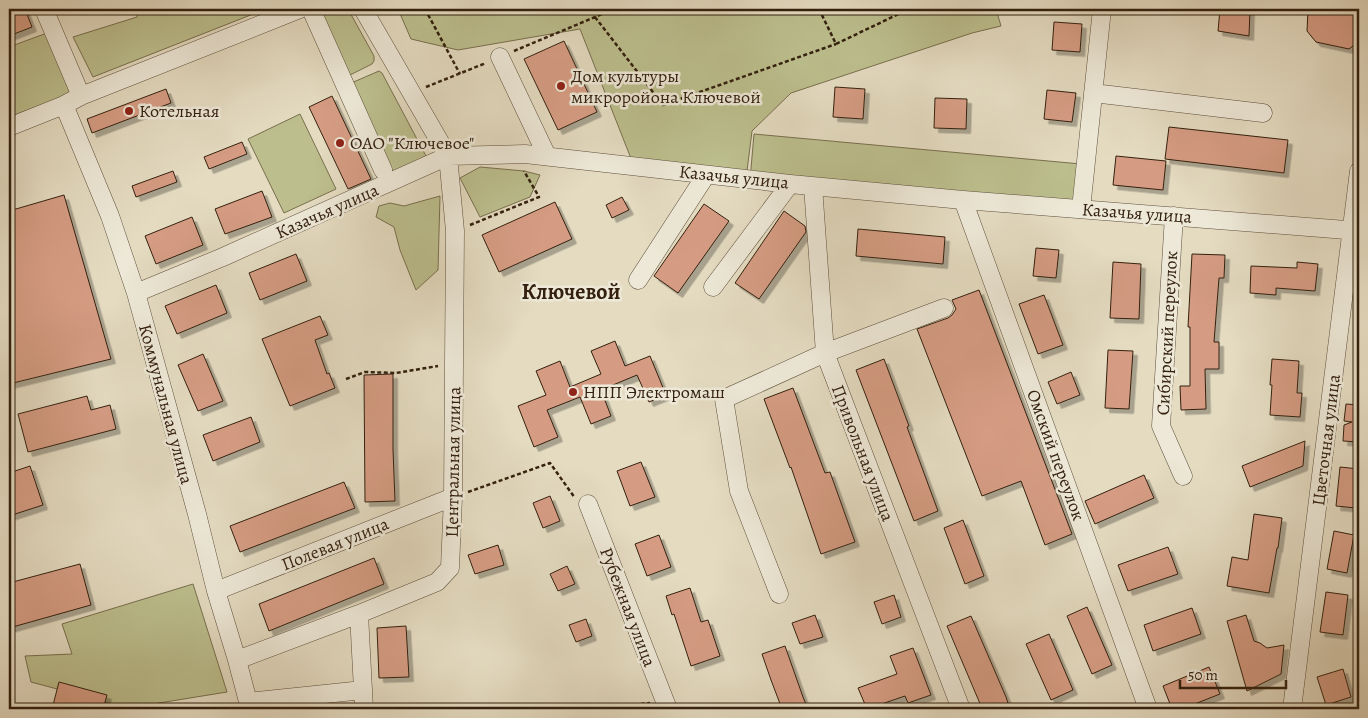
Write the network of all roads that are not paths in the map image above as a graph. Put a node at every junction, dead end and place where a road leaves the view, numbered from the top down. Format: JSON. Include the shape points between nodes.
{"nodes":[{"id":1,"x":44,"y":9,"type":"edge"},
{"id":2,"x":300,"y":9,"type":"edge"},
{"id":3,"x":311,"y":9,"type":"edge"},
{"id":4,"x":363,"y":9,"type":"edge"},
{"id":5,"x":1102,"y":9,"type":"edge"},
{"id":6,"x":500,"y":57,"type":"dead end"},
{"id":7,"x":1093,"y":93,"type":"junction"},
{"id":8,"x":81,"y":96,"type":"junction"},
{"id":9,"x":64,"y":105,"type":"junction"},
{"id":10,"x":1263,"y":113,"type":"dead end"},
{"id":11,"x":9,"y":127,"type":"edge"},
{"id":12,"x":448,"y":156,"type":"junction"},
{"id":13,"x":547,"y":156,"type":"junction"},
{"id":14,"x":383,"y":170,"type":"dead end"},
{"id":15,"x":1359,"y":171,"type":"edge"},
{"id":16,"x":706,"y":175,"type":"junction"},
{"id":17,"x":790,"y":184,"type":"junction"},
{"id":18,"x":813,"y":186,"type":"junction"},
{"id":19,"x":963,"y":200,"type":"junction"},
{"id":20,"x":1081,"y":209,"type":"junction"},
{"id":21,"x":1174,"y":216,"type":"junction"},
{"id":22,"x":1356,"y":230,"type":"edge"},
{"id":23,"x":638,"y":280,"type":"dead end"},
{"id":24,"x":713,"y":287,"type":"dead end"},
{"id":25,"x":136,"y":293,"type":"junction"},
{"id":26,"x":944,"y":308,"type":"dead end"},
{"id":27,"x":825,"y":353,"type":"junction"},
{"id":28,"x":1183,"y":476,"type":"dead end"},
{"id":29,"x":453,"y":497,"type":"junction"},
{"id":30,"x":584,"y":504,"type":"road end"},
{"id":31,"x":216,"y":591,"type":"junction"},
{"id":32,"x":779,"y":594,"type":"dead end"},
{"id":33,"x":359,"y":614,"type":"junction"},
{"id":34,"x":238,"y":660,"type":"junction"},
{"id":35,"x":363,"y":690,"type":"junction"},
{"id":36,"x":249,"y":706,"type":"edge"},
{"id":37,"x":666,"y":706,"type":"edge"},
{"id":38,"x":364,"y":709,"type":"edge"},
{"id":39,"x":962,"y":709,"type":"edge"},
{"id":40,"x":1148,"y":709,"type":"edge"},
{"id":41,"x":1292,"y":709,"type":"edge"}],
"edges":[{"from":1,"to":8,"type":"street"},
{"from":2,"to":8,"type":"street"},
{"from":3,"to":14,"type":"street"},
{"from":4,"to":12,"type":"street"},
{"from":5,"to":7,"type":"street"},
{"from":6,"to":13,"type":"street"},
{"from":7,"to":10,"type":"street"},
{"from":7,"to":20,"type":"street"},
{"from":8,"to":9,"type":"street"},
{"from":9,"to":11,"type":"street"},
{"from":9,"to":25,"type":"street","name":"Коммунальная улица","via":[[110,216]]},
{"from":12,"to":13,"type":"street","name":"Казачья улица"},
{"from":12,"to":25,"type":"street","name":"Казачья улица"},
{"from":12,"to":29,"type":"street","name":"Центральная улица","via":[[455,231]]},
{"from":13,"to":16,"type":"street","name":"Казачья улица"},
{"from":15,"to":22,"type":"street","name":"Цветочная улица"},
{"from":16,"to":17,"type":"street","name":"Казачья улица"},
{"from":16,"to":23,"type":"street"},
{"from":17,"to":18,"type":"street","name":"Казачья улица"},
{"from":17,"to":24,"type":"street"},
{"from":18,"to":19,"type":"street","name":"Казачья улица"},
{"from":18,"to":27,"type":"street","name":"Привольная улица"},
{"from":19,"to":20,"type":"street","name":"Казачья улица"},
{"from":19,"to":40,"type":"street","name":"Омский переулок"},
{"from":20,"to":21,"type":"street","name":"Казачья улица"},
{"from":21,"to":22,"type":"street","name":"Казачья улица"},
{"from":21,"to":28,"type":"street","name":"Сибирский переулок","via":[[1161,426]]},
{"from":22,"to":41,"type":"street","name":"Цветочная улица"},
{"from":25,"to":31,"type":"street","name":"Коммунальная улица"},
{"from":26,"to":27,"type":"street"},
{"from":27,"to":32,"type":"street","via":[[724,399],[739,492]]},
{"from":27,"to":39,"type":"street","name":"Привольная улица"},
{"from":29,"to":31,"type":"street","name":"Полевая улица"},
{"from":29,"to":33,"type":"street","name":"Центральная улица","via":[[450,568],[437,582]]},
{"from":30,"to":37,"type":"street","name":"Рубежная улица"},
{"from":31,"to":34,"type":"street","name":"Коммунальная улица"},
{"from":33,"to":34,"type":"street","name":"Центральная улица"},
{"from":33,"to":35,"type":"street"},
{"from":34,"to":36,"type":"street","name":"Коммунальная улица"},
{"from":35,"to":36,"type":"street"},
{"from":35,"to":38,"type":"street"}]}
